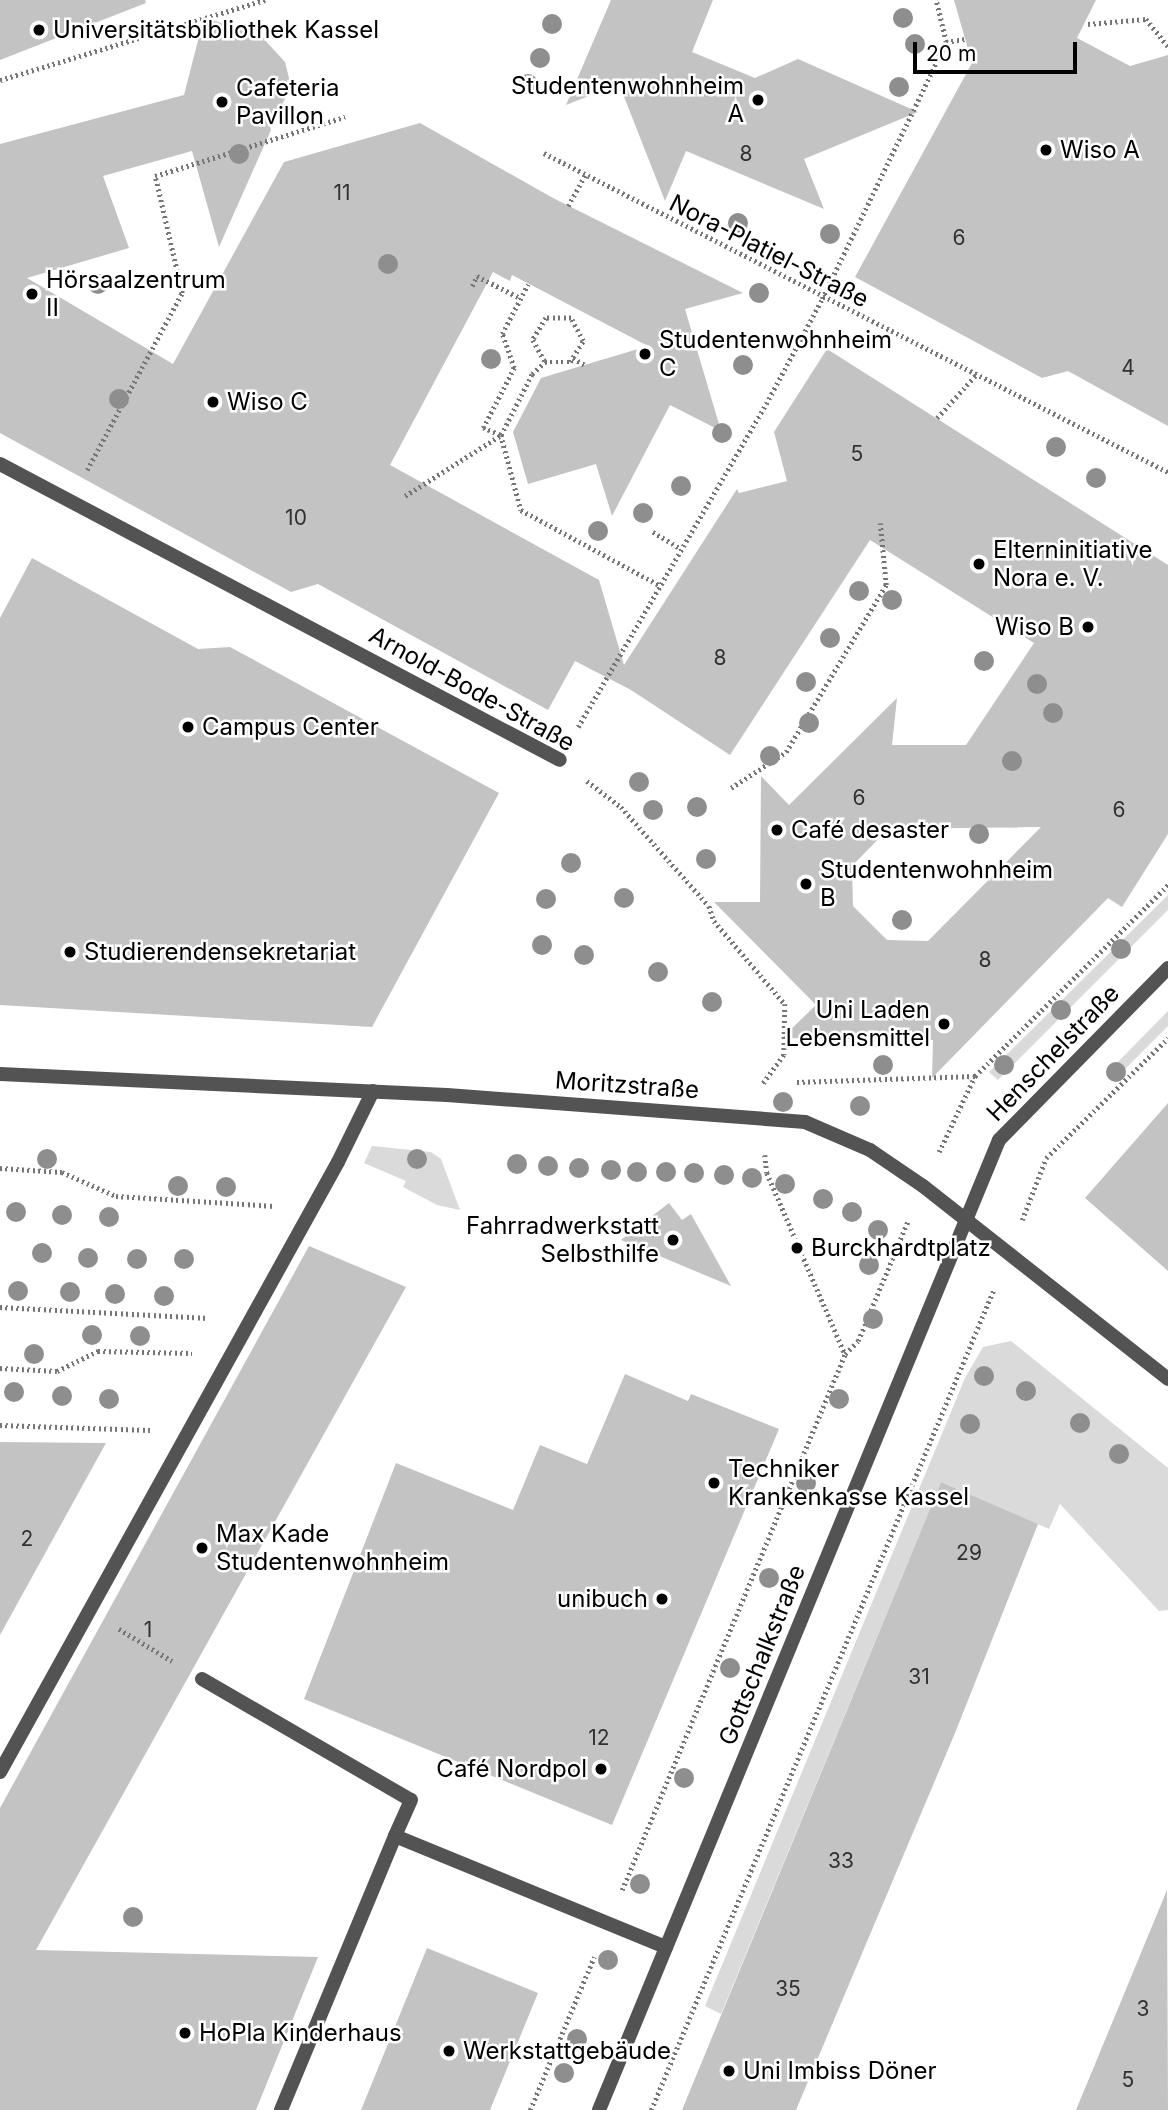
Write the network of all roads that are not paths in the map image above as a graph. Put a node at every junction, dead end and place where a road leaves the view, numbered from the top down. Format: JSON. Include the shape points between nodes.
{"nodes":[{"id":1,"x":0,"y":464,"type":"edge"},
{"id":2,"x":559,"y":760,"type":"road end"},
{"id":3,"x":1168,"y":968,"type":"edge"},
{"id":4,"x":0,"y":1074,"type":"edge"},
{"id":5,"x":373,"y":1091,"type":"junction"},
{"id":6,"x":966,"y":1217,"type":"junction"},
{"id":7,"x":1168,"y":1379,"type":"edge"},
{"id":8,"x":202,"y":1679,"type":"road end"},
{"id":9,"x":0,"y":1772,"type":"edge"},
{"id":10,"x":396,"y":1836,"type":"junction"},
{"id":11,"x":666,"y":1947,"type":"junction"},
{"id":12,"x":281,"y":2110,"type":"edge"},
{"id":13,"x":599,"y":2110,"type":"edge"}],
"edges":[{"from":1,"to":2,"type":"street","name":"Arnold-Bode-Straße"},
{"from":3,"to":6,"type":"street","name":"Henschelstraße","via":[[999,1140]]},
{"from":4,"to":5,"type":"street","name":"Moritzstraße"},
{"from":5,"to":6,"type":"street","name":"Moritzstraße","via":[[806,1122],[870,1150]]},
{"from":5,"to":9,"type":"street","via":[[313,1208]]},
{"from":6,"to":7,"type":"street","name":"Moritzstraße"},
{"from":6,"to":11,"type":"street","name":"Gottschalkstraße"},
{"from":8,"to":10,"type":"street","via":[[411,1800]]},
{"from":10,"to":11,"type":"street"},
{"from":10,"to":12,"type":"street"},
{"from":11,"to":13,"type":"street","name":"Gottschalkstraße"}]}
